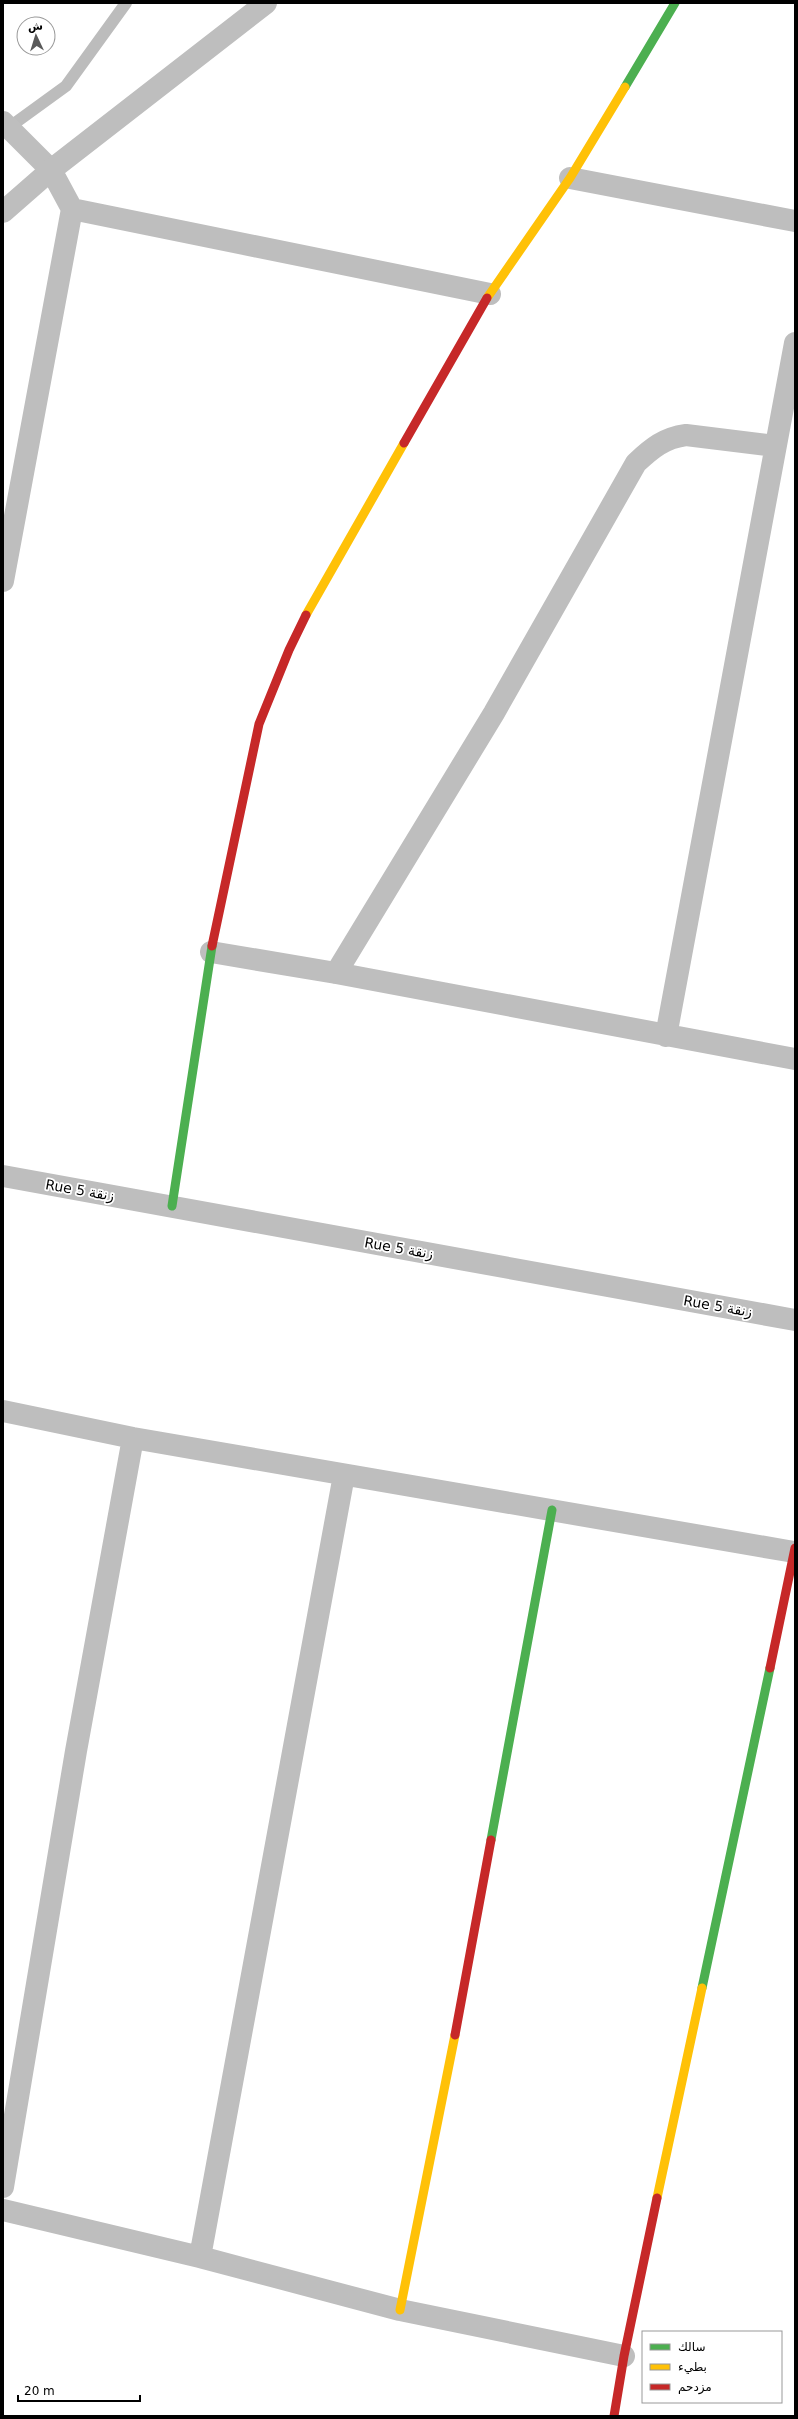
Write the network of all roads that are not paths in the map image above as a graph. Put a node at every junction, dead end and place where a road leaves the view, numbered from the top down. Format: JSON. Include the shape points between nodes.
{"nodes":[{"id":1,"x":266,"y":3,"type":"edge"},
{"id":2,"x":675,"y":3,"type":"edge"},
{"id":3,"x":3,"y":122,"type":"edge"},
{"id":4,"x":50,"y":170,"type":"junction"},
{"id":5,"x":570,"y":178,"type":"junction"},
{"id":6,"x":72,"y":209,"type":"junction"},
{"id":7,"x":3,"y":212,"type":"edge"},
{"id":8,"x":795,"y":221,"type":"edge"},
{"id":9,"x":490,"y":294,"type":"junction"},
{"id":10,"x":795,"y":343,"type":"edge"},
{"id":11,"x":775,"y":446,"type":"junction"},
{"id":12,"x":10,"y":507,"type":"edge"},
{"id":13,"x":3,"y":581,"type":"edge"},
{"id":14,"x":211,"y":952,"type":"junction"},
{"id":15,"x":336,"y":973,"type":"junction"},
{"id":16,"x":666,"y":1036,"type":"junction"},
{"id":17,"x":795,"y":1059,"type":"edge"},
{"id":18,"x":3,"y":1176,"type":"edge"},
{"id":19,"x":172,"y":1206,"type":"junction"},
{"id":20,"x":795,"y":1320,"type":"edge"},
{"id":21,"x":3,"y":1411,"type":"edge"},
{"id":22,"x":133,"y":1438,"type":"junction"},
{"id":23,"x":344,"y":1475,"type":"junction"},
{"id":24,"x":552,"y":1510,"type":"junction"},
{"id":25,"x":794,"y":1550,"type":"edge"},
{"id":26,"x":3,"y":2187,"type":"edge"},
{"id":27,"x":3,"y":2210,"type":"edge"},
{"id":28,"x":200,"y":2257,"type":"junction"},
{"id":29,"x":400,"y":2310,"type":"junction"},
{"id":30,"x":624,"y":2356,"type":"junction"},
{"id":31,"x":614,"y":2416,"type":"edge"}],
"edges":[{"from":1,"to":4,"type":"street"},
{"from":2,"to":5,"type":"street"},
{"from":3,"to":4,"type":"street"},
{"from":4,"to":6,"type":"street"},
{"from":4,"to":7,"type":"street"},
{"from":5,"to":8,"type":"street"},
{"from":5,"to":9,"type":"street"},
{"from":6,"to":9,"type":"street"},
{"from":6,"to":12,"type":"street"},
{"from":9,"to":14,"type":"street","via":[[315,598],[271,690],[259,724]]},
{"from":10,"to":11,"type":"street"},
{"from":11,"to":15,"type":"street","via":[[686,435],[672,437],[654,446],[636,463],[494,712]]},
{"from":11,"to":16,"type":"street"},
{"from":12,"to":13,"type":"street"},
{"from":14,"to":15,"type":"street"},
{"from":14,"to":19,"type":"street"},
{"from":15,"to":16,"type":"street"},
{"from":16,"to":17,"type":"street"},
{"from":18,"to":19,"type":"street","name":"Rue 5 زنقة"},
{"from":19,"to":20,"type":"street","name":"Rue 5 زنقة"},
{"from":21,"to":22,"type":"street"},
{"from":22,"to":23,"type":"street"},
{"from":22,"to":26,"type":"street","via":[[76,1751]]},
{"from":23,"to":24,"type":"street"},
{"from":23,"to":28,"type":"street"},
{"from":24,"to":25,"type":"street"},
{"from":24,"to":29,"type":"street","via":[[462,1999]]},
{"from":25,"to":30,"type":"street"},
{"from":27,"to":28,"type":"street"},
{"from":28,"to":29,"type":"street"},
{"from":29,"to":30,"type":"street"},
{"from":30,"to":31,"type":"street"}]}
